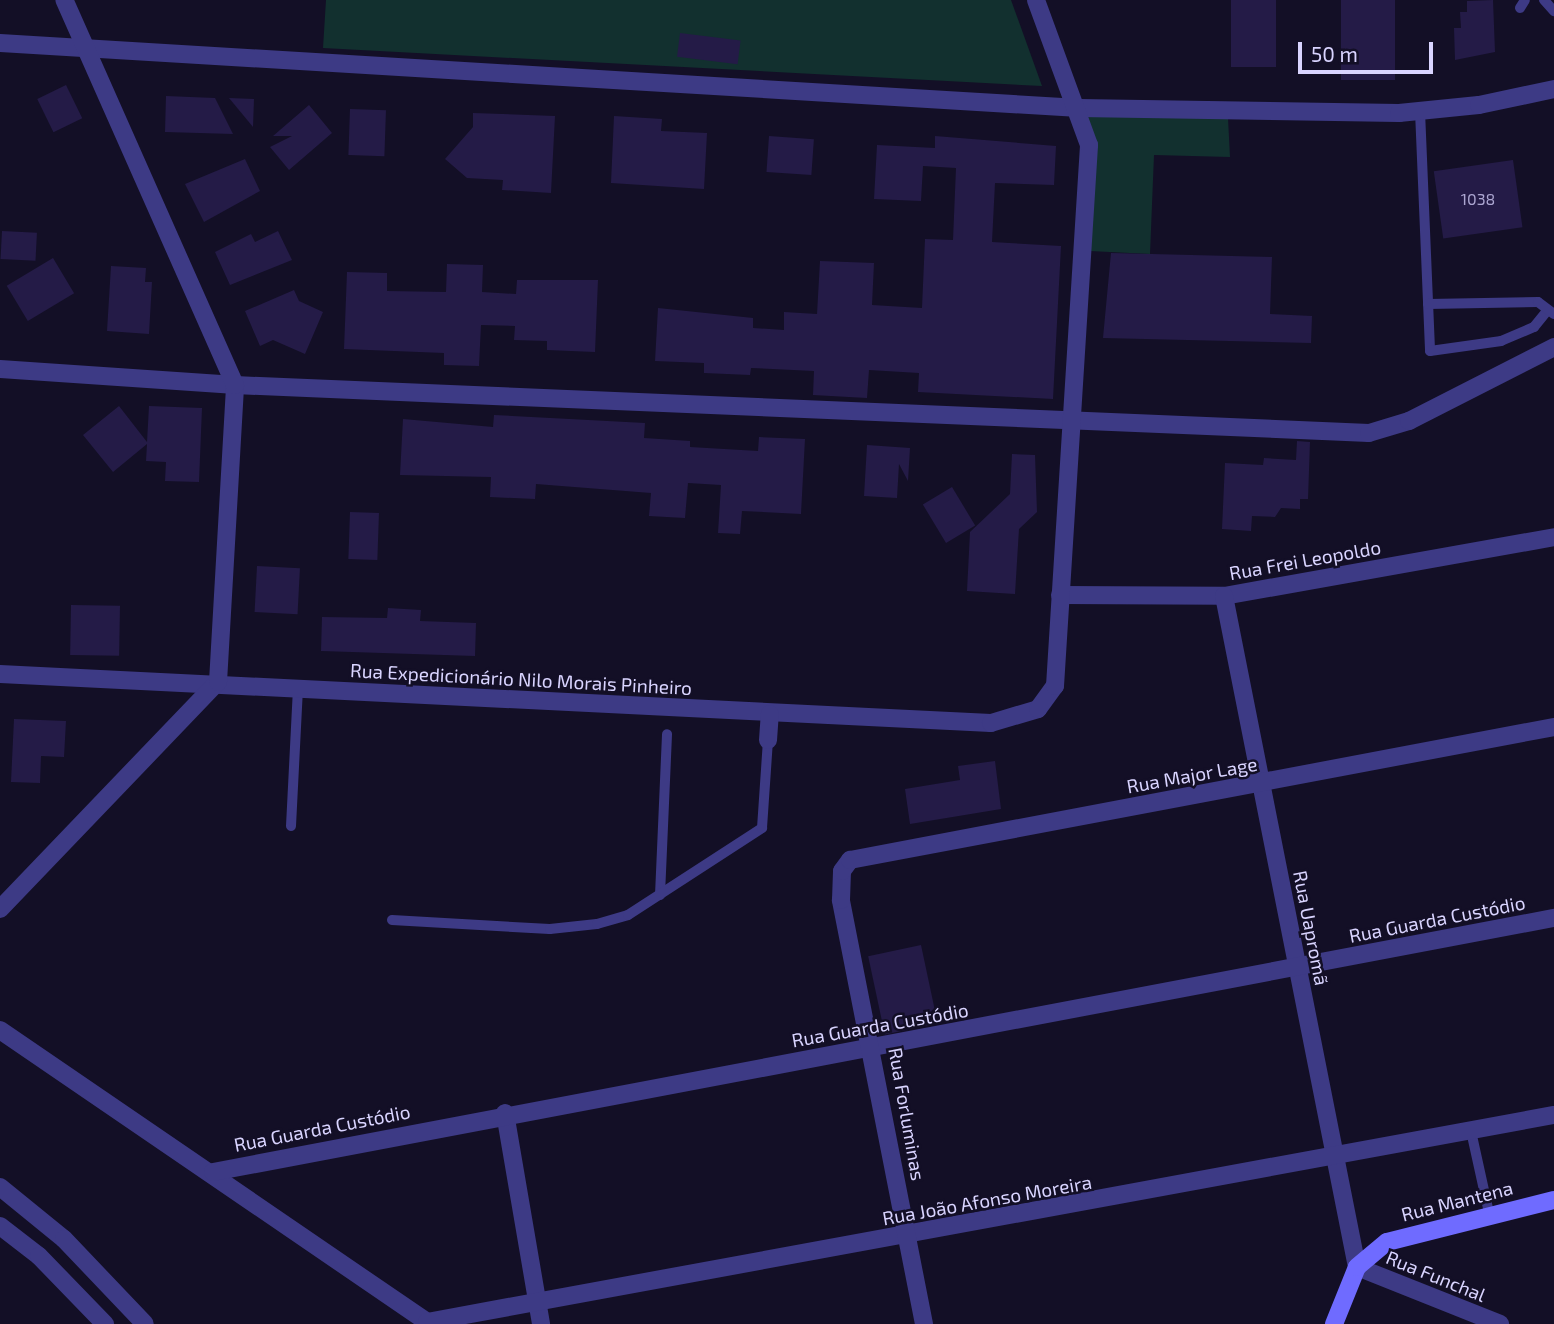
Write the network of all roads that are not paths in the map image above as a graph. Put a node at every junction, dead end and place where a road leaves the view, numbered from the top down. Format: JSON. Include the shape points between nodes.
{"nodes":[{"id":1,"x":64,"y":0,"type":"edge"},
{"id":2,"x":1036,"y":0,"type":"edge"},
{"id":3,"x":1544,"y":0,"type":"edge"},
{"id":4,"x":1554,"y":11,"type":"edge"},
{"id":5,"x":0,"y":43,"type":"edge"},
{"id":6,"x":85,"y":48,"type":"junction"},
{"id":7,"x":1554,"y":89,"type":"edge"},
{"id":8,"x":1079,"y":108,"type":"junction"},
{"id":9,"x":1420,"y":111,"type":"junction"},
{"id":10,"x":1428,"y":304,"type":"junction"},
{"id":11,"x":1550,"y":313,"type":"edge"},
{"id":12,"x":1554,"y":347,"type":"edge"},
{"id":13,"x":0,"y":369,"type":"edge"},
{"id":14,"x":235,"y":384,"type":"junction"},
{"id":15,"x":1070,"y":421,"type":"junction"},
{"id":16,"x":1554,"y":537,"type":"edge"},
{"id":17,"x":1060,"y":595,"type":"junction"},
{"id":18,"x":1224,"y":596,"type":"junction"},
{"id":19,"x":0,"y":674,"type":"edge"},
{"id":20,"x":218,"y":682,"type":"junction"},
{"id":21,"x":298,"y":687,"type":"junction"},
{"id":22,"x":769,"y":714,"type":"junction"},
{"id":23,"x":1554,"y":727,"type":"edge"},
{"id":24,"x":667,"y":734,"type":"dead end"},
{"id":25,"x":768,"y":740,"type":"joint"},
{"id":26,"x":1262,"y":784,"type":"junction"},
{"id":27,"x":291,"y":826,"type":"dead end"},
{"id":28,"x":842,"y":872,"type":"joint"},
{"id":29,"x":660,"y":895,"type":"junction"},
{"id":30,"x":0,"y":909,"type":"edge"},
{"id":31,"x":1554,"y":918,"type":"edge"},
{"id":32,"x":392,"y":920,"type":"dead end"},
{"id":33,"x":1297,"y":967,"type":"junction"},
{"id":34,"x":0,"y":1030,"type":"edge"},
{"id":35,"x":874,"y":1048,"type":"junction"},
{"id":36,"x":505,"y":1113,"type":"junction"},
{"id":37,"x":1554,"y":1115,"type":"edge"},
{"id":38,"x":1471,"y":1131,"type":"junction"},
{"id":39,"x":1335,"y":1156,"type":"junction"},
{"id":40,"x":213,"y":1172,"type":"junction"},
{"id":41,"x":0,"y":1187,"type":"edge"},
{"id":42,"x":1554,"y":1200,"type":"edge"},
{"id":43,"x":1489,"y":1213,"type":"junction"},
{"id":44,"x":0,"y":1226,"type":"edge"},
{"id":45,"x":907,"y":1236,"type":"junction"},
{"id":46,"x":1357,"y":1268,"type":"junction"},
{"id":47,"x":537,"y":1302,"type":"junction"},
{"id":48,"x":428,"y":1323,"type":"edge"},
{"id":49,"x":105,"y":1324,"type":"edge"},
{"id":50,"x":145,"y":1324,"type":"edge"},
{"id":51,"x":541,"y":1324,"type":"edge"},
{"id":52,"x":924,"y":1324,"type":"edge"},
{"id":53,"x":1334,"y":1324,"type":"edge"},
{"id":54,"x":1500,"y":1324,"type":"edge"}],
"edges":[{"from":1,"to":6,"type":"street"},
{"from":2,"to":8,"type":"street"},
{"from":3,"to":4,"type":"lane"},
{"from":5,"to":6,"type":"street"},
{"from":6,"to":8,"type":"street"},
{"from":6,"to":14,"type":"street"},
{"from":7,"to":9,"type":"street","via":[[1479,105]]},
{"from":8,"to":9,"type":"street","via":[[1312,114]]},
{"from":8,"to":15,"type":"street","via":[[1089,145]]},
{"from":9,"to":10,"type":"lane"},
{"from":10,"to":11,"type":"lane","via":[[1538,302]]},
{"from":10,"to":11,"type":"lane","via":[[1430,351],[1502,341],[1534,327]]},
{"from":12,"to":15,"type":"street","via":[[1409,421],[1369,433]]},
{"from":13,"to":14,"type":"street"},
{"from":14,"to":15,"type":"street"},
{"from":14,"to":20,"type":"street"},
{"from":15,"to":17,"type":"street"},
{"from":16,"to":18,"type":"street","name":"Rua Frei Leopoldo"},
{"from":17,"to":18,"type":"street","name":"Rua Frei Leopoldo"},
{"from":17,"to":22,"type":"street","name":"Rua Expedicionário Nilo Morais Pinheiro","via":[[1055,686],[1038,709],[991,723]]},
{"from":18,"to":26,"type":"street","name":"Rua Uapromã"},
{"from":19,"to":20,"type":"street","name":"Rua Expedicionário Nilo Morais Pinheiro"},
{"from":20,"to":21,"type":"street","name":"Rua Expedicionário Nilo Morais Pinheiro"},
{"from":20,"to":30,"type":"street"},
{"from":21,"to":22,"type":"street","name":"Rua Expedicionário Nilo Morais Pinheiro"},
{"from":21,"to":27,"type":"lane"},
{"from":22,"to":25,"type":"street"},
{"from":23,"to":26,"type":"street","name":"Rua Major Lage"},
{"from":24,"to":29,"type":"lane"},
{"from":25,"to":29,"type":"lane","via":[[762,828]]},
{"from":26,"to":28,"type":"street","name":"Rua Major Lage","via":[[865,855],[850,860]]},
{"from":26,"to":33,"type":"street","name":"Rua Uapromã"},
{"from":28,"to":35,"type":"street","name":"Rua Forluminas","via":[[841,900]]},
{"from":29,"to":32,"type":"lane","via":[[628,915],[550,929]]},
{"from":31,"to":33,"type":"street","name":"Rua Guarda Custódio"},
{"from":33,"to":35,"type":"street","name":"Rua Guarda Custódio"},
{"from":33,"to":39,"type":"street","name":"Rua Uapromã"},
{"from":34,"to":40,"type":"street"},
{"from":35,"to":36,"type":"street","name":"Rua Guarda Custódio"},
{"from":35,"to":45,"type":"street","name":"Rua Forluminas"},
{"from":36,"to":40,"type":"street","name":"Rua Guarda Custódio"},
{"from":36,"to":47,"type":"street"},
{"from":37,"to":38,"type":"street","name":"Rua João Afonso Moreira"},
{"from":38,"to":39,"type":"street","name":"Rua João Afonso Moreira"},
{"from":38,"to":43,"type":"lane"},
{"from":39,"to":45,"type":"street","name":"Rua João Afonso Moreira"},
{"from":39,"to":46,"type":"street","name":"Rua Uapromã"},
{"from":40,"to":48,"type":"street"},
{"from":41,"to":50,"type":"street","via":[[64,1239]]},
{"from":42,"to":43,"type":"main road","name":"Rua Mantena"},
{"from":43,"to":46,"type":"main road","name":"Rua Mantena","via":[[1387,1242]]},
{"from":44,"to":49,"type":"street","via":[[39,1256]]},
{"from":45,"to":47,"type":"street","name":"Rua João Afonso Moreira"},
{"from":45,"to":52,"type":"street","name":"Rua Forluminas"},
{"from":46,"to":53,"type":"main road","name":"Rua Mantena"},
{"from":46,"to":54,"type":"street","name":"Rua Funchal"},
{"from":47,"to":48,"type":"street","name":"Rua João Afonso Moreira"},
{"from":47,"to":51,"type":"street"}]}
